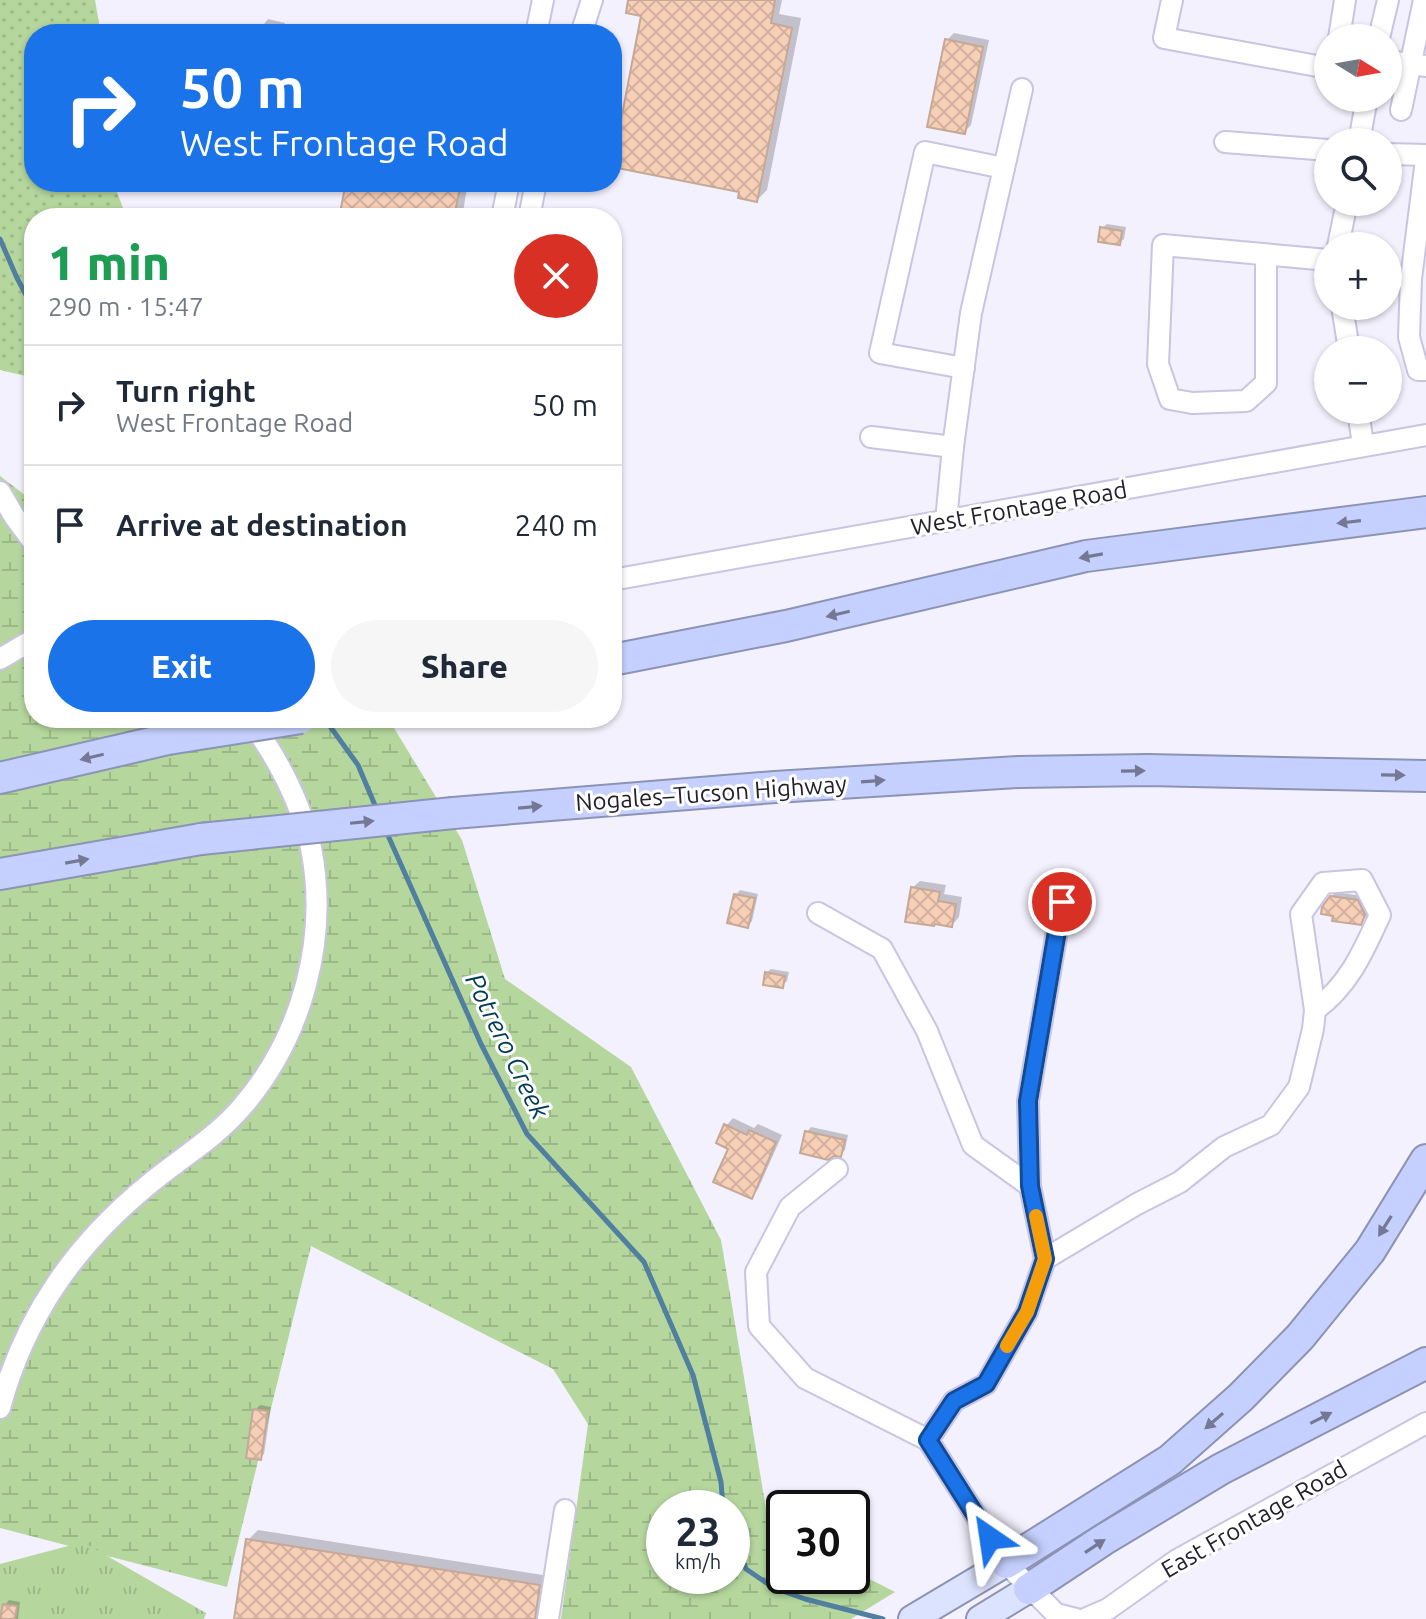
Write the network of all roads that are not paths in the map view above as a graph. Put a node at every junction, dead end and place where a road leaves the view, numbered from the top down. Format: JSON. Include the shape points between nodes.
{"nodes":[{"id":1,"x":543,"y":0,"type":"edge"},
{"id":2,"x":592,"y":0,"type":"edge"},
{"id":3,"x":1172,"y":0,"type":"edge"},
{"id":4,"x":1345,"y":0,"type":"edge"},
{"id":5,"x":1388,"y":0,"type":"edge"},
{"id":6,"x":1424,"y":0,"type":"edge"},
{"id":7,"x":538,"y":24,"type":"edge"},
{"id":8,"x":584,"y":24,"type":"edge"},
{"id":9,"x":1341,"y":24,"type":"edge"},
{"id":10,"x":1382,"y":24,"type":"edge"},
{"id":11,"x":1314,"y":65,"type":"edge"},
{"id":12,"x":1418,"y":65,"type":"edge"},
{"id":13,"x":1022,"y":89,"type":"dead end"},
{"id":14,"x":1402,"y":107,"type":"edge"},
{"id":15,"x":1225,"y":142,"type":"dead end"},
{"id":16,"x":1314,"y":149,"type":"edge"},
{"id":17,"x":1402,"y":155,"type":"edge"},
{"id":18,"x":1426,"y":157,"type":"edge"},
{"id":19,"x":1004,"y":168,"type":"junction"},
{"id":20,"x":1266,"y":255,"type":"junction"},
{"id":21,"x":1314,"y":259,"type":"edge"},
{"id":22,"x":964,"y":368,"type":"junction"},
{"id":23,"x":1426,"y":370,"type":"edge"},
{"id":24,"x":1360,"y":424,"type":"edge"},
{"id":25,"x":1426,"y":435,"type":"edge"},
{"id":26,"x":871,"y":437,"type":"dead end"},
{"id":27,"x":1363,"y":445,"type":"junction"},
{"id":28,"x":953,"y":447,"type":"junction"},
{"id":29,"x":0,"y":492,"type":"edge"},
{"id":30,"x":1426,"y":512,"type":"edge"},
{"id":31,"x":946,"y":521,"type":"junction"},
{"id":32,"x":24,"y":530,"type":"edge"},
{"id":33,"x":622,"y":578,"type":"edge"},
{"id":34,"x":24,"y":645,"type":"edge"},
{"id":35,"x":622,"y":658,"type":"edge"},
{"id":36,"x":0,"y":659,"type":"edge"},
{"id":37,"x":238,"y":728,"type":"edge"},
{"id":38,"x":255,"y":728,"type":"edge"},
{"id":39,"x":1426,"y":776,"type":"edge"},
{"id":40,"x":0,"y":778,"type":"edge"},
{"id":41,"x":0,"y":874,"type":"edge"},
{"id":42,"x":1062,"y":902,"type":"dead end"},
{"id":43,"x":818,"y":913,"type":"dead end"},
{"id":44,"x":1315,"y":1010,"type":"junction"},
{"id":45,"x":1426,"y":1160,"type":"edge"},
{"id":46,"x":837,"y":1169,"type":"dead end"},
{"id":47,"x":1030,"y":1186,"type":"junction"},
{"id":48,"x":1045,"y":1259,"type":"junction"},
{"id":49,"x":1426,"y":1363,"type":"edge"},
{"id":50,"x":0,"y":1408,"type":"edge"},
{"id":51,"x":1426,"y":1423,"type":"edge"},
{"id":52,"x":928,"y":1440,"type":"junction"},
{"id":53,"x":565,"y":1510,"type":"dead end"},
{"id":54,"x":1006,"y":1563,"type":"junction"},
{"id":55,"x":1029,"y":1589,"type":"junction"},
{"id":56,"x":548,"y":1619,"type":"edge"},
{"id":57,"x":912,"y":1619,"type":"edge"},
{"id":58,"x":980,"y":1619,"type":"edge"},
{"id":59,"x":1076,"y":1619,"type":"edge"},
{"id":60,"x":1085,"y":1619,"type":"edge"}],
"edges":[{"from":1,"to":7,"type":"street"},
{"from":2,"to":8,"type":"street"},
{"from":3,"to":11,"type":"street","via":[[1164,38]]},
{"from":4,"to":9,"type":"street"},
{"from":5,"to":10,"type":"street"},
{"from":6,"to":12,"type":"street"},
{"from":12,"to":14,"type":"street"},
{"from":13,"to":19,"type":"street"},
{"from":15,"to":16,"type":"street"},
{"from":17,"to":18,"type":"street"},
{"from":18,"to":23,"type":"street","via":[[1409,337],[1418,370]]},
{"from":19,"to":22,"type":"street"},
{"from":19,"to":22,"type":"street","via":[[925,152],[880,353]]},
{"from":20,"to":20,"type":"street","via":[[1163,245],[1158,364],[1170,399],[1246,401],[1266,383]]},
{"from":20,"to":21,"type":"street"},
{"from":22,"to":28,"type":"street"},
{"from":24,"to":27,"type":"street"},
{"from":25,"to":27,"type":"street","name":"West Frontage Road"},
{"from":26,"to":28,"type":"street"},
{"from":27,"to":31,"type":"street","name":"West Frontage Road"},
{"from":28,"to":31,"type":"street"},
{"from":29,"to":32,"type":"street"},
{"from":30,"to":35,"type":"highway","one_way":true,"via":[[1086,556]]},
{"from":31,"to":33,"type":"street","name":"West Frontage Road"},
{"from":34,"to":36,"type":"street"},
{"from":37,"to":40,"type":"highway","one_way":true,"bridge":true},
{"from":38,"to":50,"type":"street","via":[[288,785],[310,846],[316,893],[313,951],[295,1018],[269,1070],[241,1108],[84,1246],[34,1321]]},
{"from":41,"to":39,"type":"highway","name":"Nogales–Tucson Highway","one_way":true,"bridge":true,"via":[[201,839],[775,787],[1018,772]]},
{"from":42,"to":47,"type":"street","via":[[1028,1101]]},
{"from":43,"to":47,"type":"street","via":[[882,949],[927,1031],[973,1145]]},
{"from":44,"to":44,"type":"street","via":[[1301,914],[1323,883],[1362,880],[1380,915],[1352,971],[1332,998]]},
{"from":44,"to":48,"type":"street","via":[[1299,1087],[1271,1125],[1224,1147],[1180,1182]]},
{"from":45,"to":54,"type":"highway","one_way":true,"via":[[1370,1251],[1300,1337],[1241,1397],[1170,1460]]},
{"from":46,"to":52,"type":"street","via":[[790,1207],[756,1272],[759,1326],[805,1378]]},
{"from":47,"to":48,"type":"street"},
{"from":48,"to":52,"type":"street","via":[[1027,1312],[986,1384],[954,1401]]},
{"from":55,"to":49,"type":"highway","one_way":true,"via":[[1221,1469]]},
{"from":51,"to":60,"type":"street","name":"East Frontage Road","via":[[1177,1560]]},
{"from":52,"to":54,"type":"street"},
{"from":53,"to":56,"type":"street"},
{"from":54,"to":55,"type":"street"},
{"from":54,"to":57,"type":"main road"},
{"from":55,"to":58,"type":"main road"},
{"from":55,"to":59,"type":"street","via":[[1056,1614]]}]}
